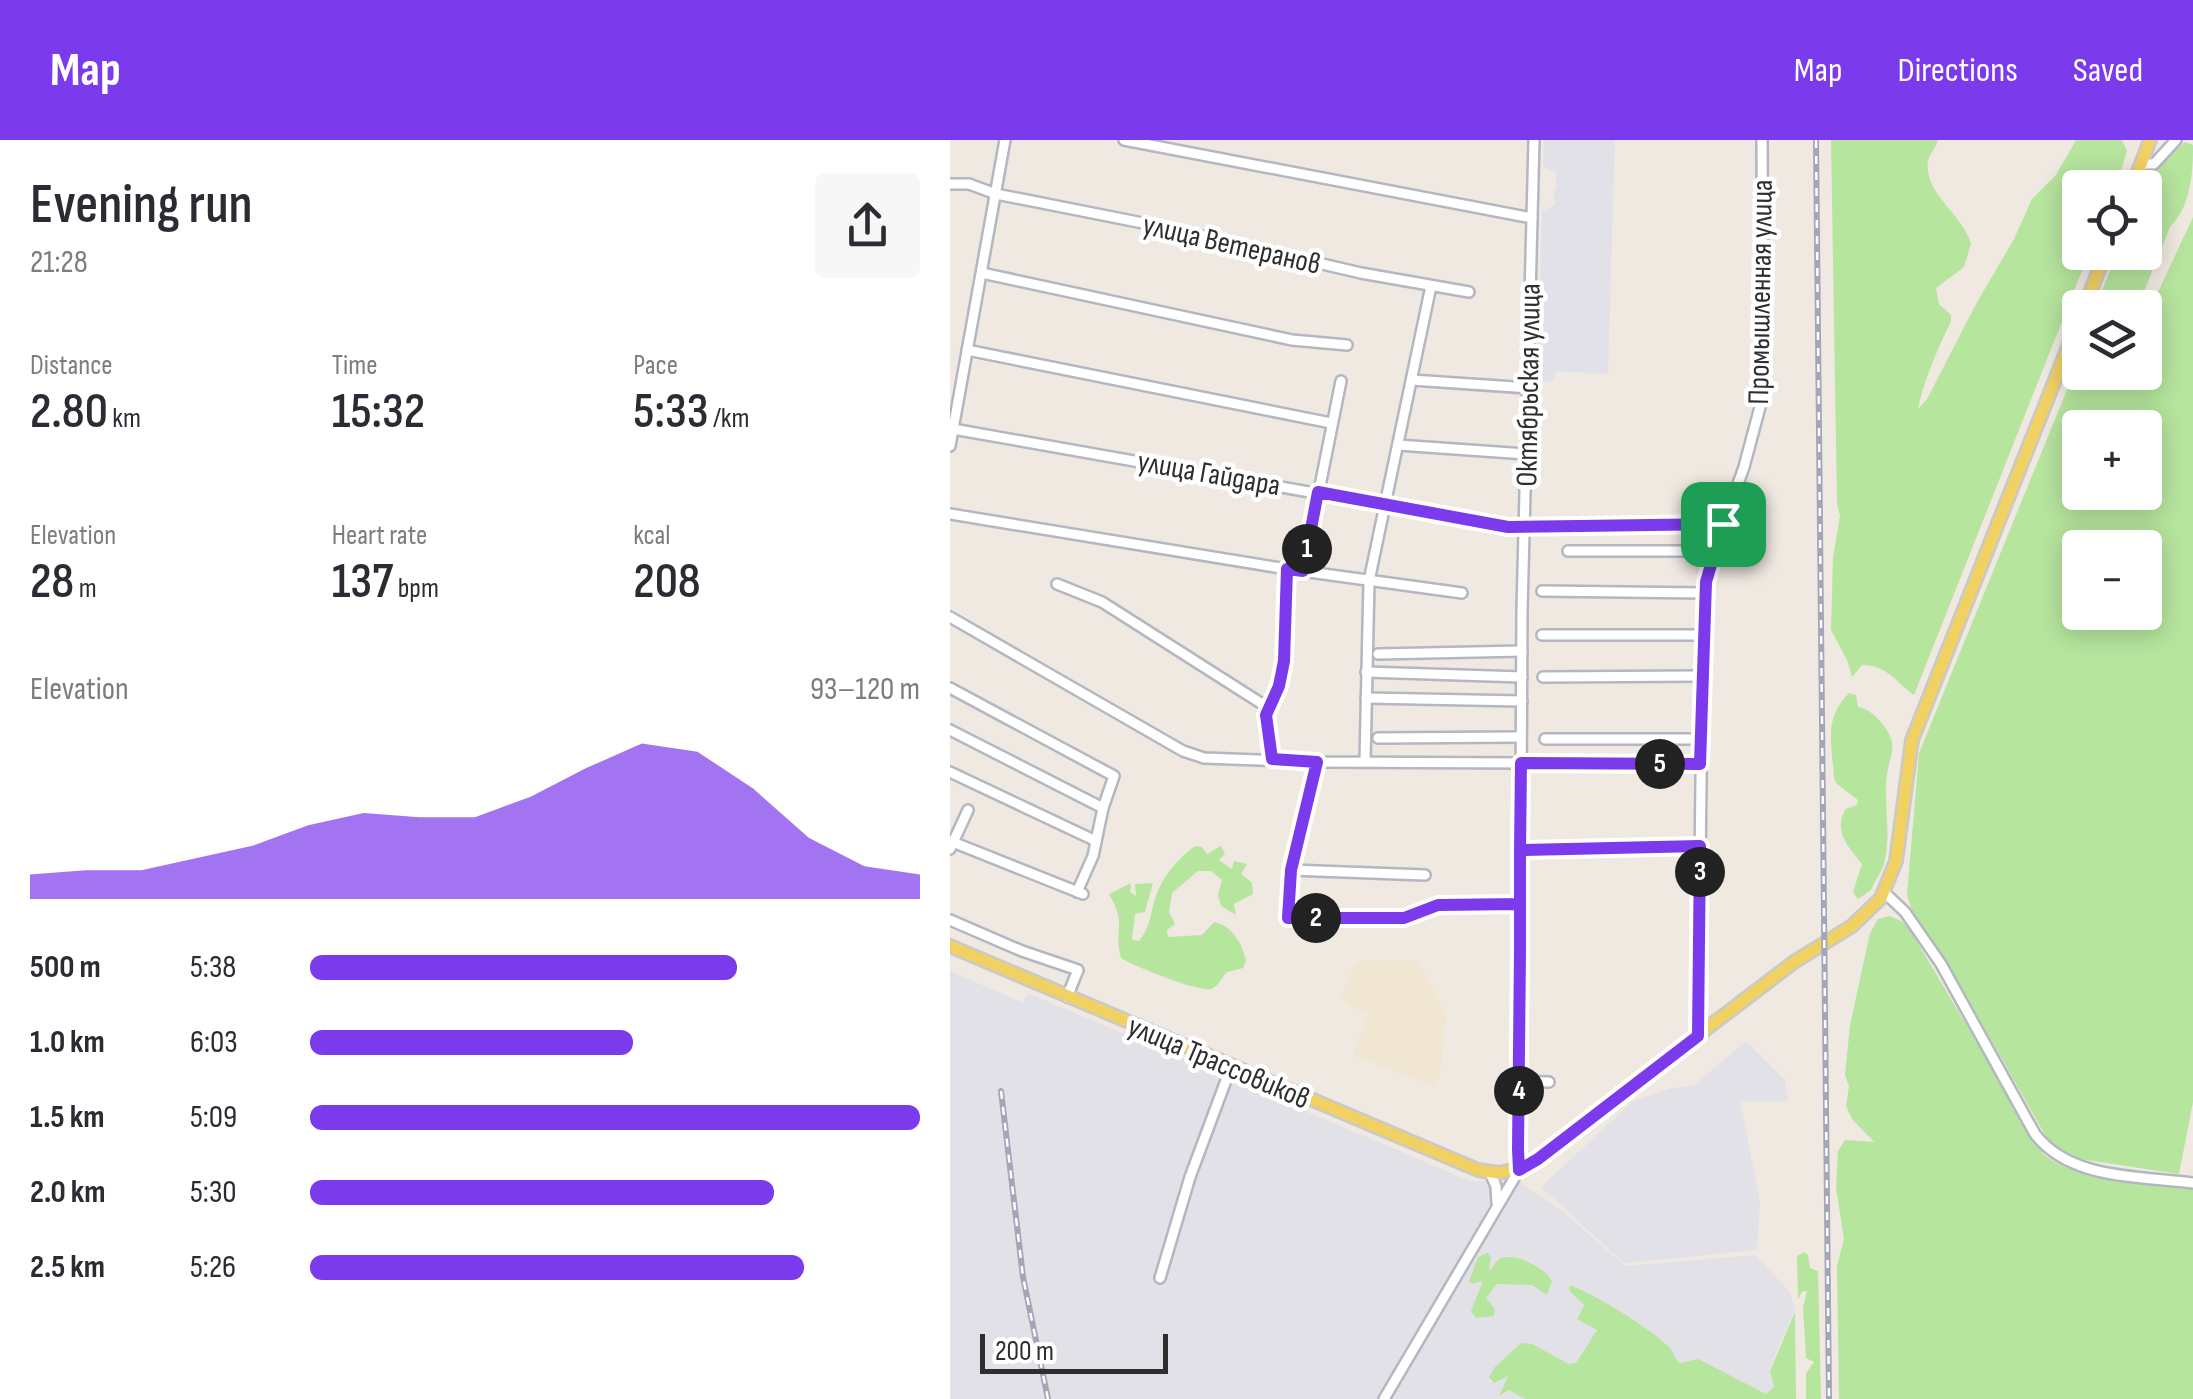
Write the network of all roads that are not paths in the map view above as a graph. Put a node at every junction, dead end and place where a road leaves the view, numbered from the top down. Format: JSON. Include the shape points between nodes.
{"nodes":[{"id":1,"x":1005,"y":140,"type":"edge"},
{"id":2,"x":1124,"y":140,"type":"edge"},
{"id":3,"x":1534,"y":140,"type":"edge"},
{"id":4,"x":1762,"y":140,"type":"edge"},
{"id":5,"x":2150,"y":140,"type":"edge"},
{"id":6,"x":2176,"y":140,"type":"edge"},
{"id":7,"x":2141,"y":164,"type":"junction"},
{"id":8,"x":2139,"y":170,"type":"edge"},
{"id":9,"x":950,"y":184,"type":"edge"},
{"id":10,"x":996,"y":194,"type":"junction"},
{"id":11,"x":1532,"y":218,"type":"junction"},
{"id":12,"x":982,"y":274,"type":"junction"},
{"id":13,"x":1431,"y":286,"type":"junction"},
{"id":14,"x":1469,"y":292,"type":"dead end"},
{"id":15,"x":1347,"y":345,"type":"dead end"},
{"id":16,"x":968,"y":350,"type":"junction"},
{"id":17,"x":2062,"y":362,"type":"edge"},
{"id":18,"x":1412,"y":380,"type":"junction"},
{"id":19,"x":1340,"y":381,"type":"dead end"},
{"id":20,"x":1528,"y":388,"type":"junction"},
{"id":21,"x":1331,"y":423,"type":"junction"},
{"id":22,"x":953,"y":428,"type":"junction"},
{"id":23,"x":1398,"y":444,"type":"junction"},
{"id":24,"x":950,"y":446,"type":"edge"},
{"id":25,"x":1526,"y":454,"type":"junction"},
{"id":26,"x":1318,"y":492,"type":"junction"},
{"id":27,"x":1386,"y":505,"type":"junction"},
{"id":28,"x":950,"y":514,"type":"edge"},
{"id":29,"x":1723,"y":524,"type":"junction"},
{"id":30,"x":1524,"y":526,"type":"junction"},
{"id":31,"x":1568,"y":551,"type":"dead end"},
{"id":32,"x":1714,"y":551,"type":"junction"},
{"id":33,"x":1287,"y":569,"type":"junction"},
{"id":34,"x":1303,"y":571,"type":"junction"},
{"id":35,"x":1369,"y":581,"type":"junction"},
{"id":36,"x":1057,"y":584,"type":"dead end"},
{"id":37,"x":1542,"y":591,"type":"dead end"},
{"id":38,"x":1462,"y":592,"type":"dead end"},
{"id":39,"x":1704,"y":594,"type":"junction"},
{"id":40,"x":950,"y":617,"type":"edge"},
{"id":41,"x":1542,"y":635,"type":"dead end"},
{"id":42,"x":1702,"y":635,"type":"junction"},
{"id":43,"x":1522,"y":651,"type":"junction"},
{"id":44,"x":1378,"y":654,"type":"dead end"},
{"id":45,"x":1366,"y":672,"type":"junction"},
{"id":46,"x":1542,"y":676,"type":"dead end"},
{"id":47,"x":1702,"y":676,"type":"junction"},
{"id":48,"x":1522,"y":677,"type":"junction"},
{"id":49,"x":950,"y":688,"type":"edge"},
{"id":50,"x":1366,"y":698,"type":"junction"},
{"id":51,"x":1522,"y":700,"type":"junction"},
{"id":52,"x":1267,"y":708,"type":"junction"},
{"id":53,"x":950,"y":730,"type":"edge"},
{"id":54,"x":1521,"y":737,"type":"junction"},
{"id":55,"x":1378,"y":738,"type":"dead end"},
{"id":56,"x":1545,"y":739,"type":"dead end"},
{"id":57,"x":1700,"y":739,"type":"junction"},
{"id":58,"x":1272,"y":759,"type":"junction"},
{"id":59,"x":1365,"y":761,"type":"junction"},
{"id":60,"x":1317,"y":762,"type":"junction"},
{"id":61,"x":1521,"y":763,"type":"junction"},
{"id":62,"x":1700,"y":764,"type":"junction"},
{"id":63,"x":950,"y":772,"type":"edge"},
{"id":64,"x":1102,"y":808,"type":"junction"},
{"id":65,"x":968,"y":810,"type":"dead end"},
{"id":66,"x":1096,"y":841,"type":"junction"},
{"id":67,"x":951,"y":844,"type":"edge"},
{"id":68,"x":1700,"y":846,"type":"junction"},
{"id":69,"x":1520,"y":850,"type":"junction"},
{"id":70,"x":1291,"y":870,"type":"junction"},
{"id":71,"x":1425,"y":875,"type":"dead end"},
{"id":72,"x":1885,"y":892,"type":"junction"},
{"id":73,"x":1520,"y":904,"type":"junction"},
{"id":74,"x":950,"y":920,"type":"edge"},
{"id":75,"x":950,"y":946,"type":"edge"},
{"id":76,"x":1067,"y":997,"type":"junction"},
{"id":77,"x":1698,"y":1036,"type":"junction"},
{"id":78,"x":1231,"y":1066,"type":"junction"},
{"id":79,"x":1519,"y":1081,"type":"junction"},
{"id":80,"x":1548,"y":1082,"type":"dead end"},
{"id":81,"x":1519,"y":1170,"type":"junction"},
{"id":82,"x":1490,"y":1173,"type":"junction"},
{"id":83,"x":2193,"y":1183,"type":"edge"},
{"id":84,"x":1497,"y":1206,"type":"junction"},
{"id":85,"x":1160,"y":1278,"type":"dead end"},
{"id":86,"x":1384,"y":1399,"type":"edge"}],
"edges":[{"from":1,"to":10,"type":"street"},
{"from":2,"to":11,"type":"street"},
{"from":3,"to":11,"type":"street","name":"Октябрьская улица"},
{"from":4,"to":29,"type":"street","name":"Промышленная улица","via":[[1762,383],[1754,434]]},
{"from":5,"to":7,"type":"main road"},
{"from":6,"to":7,"type":"street","via":[[2154,164]]},
{"from":7,"to":8,"type":"main road"},
{"from":9,"to":10,"type":"street","name":"улица Ветеранов"},
{"from":10,"to":12,"type":"street"},
{"from":10,"to":13,"type":"street","name":"улица Ветеранов"},
{"from":11,"to":20,"type":"street","name":"Октябрьская улица"},
{"from":12,"to":15,"type":"street","via":[[1292,340]]},
{"from":12,"to":16,"type":"street"},
{"from":13,"to":14,"type":"street","name":"улица Ветеранов"},
{"from":13,"to":18,"type":"street"},
{"from":16,"to":21,"type":"street"},
{"from":16,"to":22,"type":"street"},
{"from":17,"to":72,"type":"main road","via":[[1912,740],[1896,861]]},
{"from":18,"to":20,"type":"street"},
{"from":18,"to":23,"type":"street"},
{"from":19,"to":21,"type":"street"},
{"from":20,"to":25,"type":"street","name":"Октябрьская улица"},
{"from":21,"to":26,"type":"street"},
{"from":22,"to":24,"type":"street"},
{"from":22,"to":26,"type":"street","name":"улица Гайдара"},
{"from":23,"to":25,"type":"street"},
{"from":23,"to":27,"type":"street"},
{"from":25,"to":30,"type":"street","name":"Октябрьская улица"},
{"from":26,"to":27,"type":"street","name":"улица Гайдара"},
{"from":26,"to":34,"type":"street"},
{"from":27,"to":30,"type":"street","name":"улица Гайдара"},
{"from":27,"to":35,"type":"street"},
{"from":28,"to":33,"type":"street"},
{"from":29,"to":30,"type":"street","name":"улица Гайдара"},
{"from":29,"to":32,"type":"street","name":"Промышленная улица"},
{"from":30,"to":43,"type":"street","name":"Октябрьская улица"},
{"from":31,"to":32,"type":"street"},
{"from":32,"to":39,"type":"street","name":"Промышленная улица"},
{"from":33,"to":34,"type":"street"},
{"from":33,"to":52,"type":"street","via":[[1285,648],[1279,686]]},
{"from":34,"to":35,"type":"street"},
{"from":35,"to":38,"type":"street"},
{"from":35,"to":45,"type":"street"},
{"from":36,"to":52,"type":"street","via":[[1102,602]]},
{"from":37,"to":39,"type":"street"},
{"from":39,"to":42,"type":"street","name":"Промышленная улица"},
{"from":40,"to":58,"type":"street","via":[[1183,751],[1204,758]]},
{"from":41,"to":42,"type":"street"},
{"from":42,"to":47,"type":"street","name":"Промышленная улица"},
{"from":43,"to":44,"type":"street"},
{"from":43,"to":48,"type":"street","name":"Октябрьская улица"},
{"from":45,"to":48,"type":"street"},
{"from":45,"to":50,"type":"street"},
{"from":46,"to":47,"type":"street"},
{"from":47,"to":57,"type":"street","name":"Промышленная улица"},
{"from":48,"to":51,"type":"street","name":"Октябрьская улица"},
{"from":49,"to":64,"type":"street","via":[[1114,776]]},
{"from":50,"to":51,"type":"street"},
{"from":50,"to":59,"type":"street"},
{"from":51,"to":54,"type":"street","name":"Октябрьская улица"},
{"from":52,"to":58,"type":"street"},
{"from":53,"to":64,"type":"street"},
{"from":54,"to":55,"type":"street"},
{"from":54,"to":61,"type":"street","name":"Октябрьская улица"},
{"from":56,"to":57,"type":"street"},
{"from":57,"to":62,"type":"street","name":"Промышленная улица"},
{"from":58,"to":60,"type":"street"},
{"from":59,"to":60,"type":"street"},
{"from":59,"to":61,"type":"street"},
{"from":60,"to":70,"type":"street"},
{"from":61,"to":62,"type":"street"},
{"from":61,"to":69,"type":"street","name":"Октябрьская улица"},
{"from":62,"to":68,"type":"street","name":"Промышленная улица"},
{"from":63,"to":66,"type":"street"},
{"from":64,"to":66,"type":"street"},
{"from":65,"to":67,"type":"street"},
{"from":66,"to":67,"type":"street","via":[[1080,893]]},
{"from":68,"to":69,"type":"street"},
{"from":68,"to":77,"type":"street","name":"Промышленная улица"},
{"from":69,"to":73,"type":"street","name":"Октябрьская улица"},
{"from":70,"to":71,"type":"street"},
{"from":70,"to":73,"type":"street","via":[[1288,918],[1404,918],[1438,905]]},
{"from":72,"to":77,"type":"main road","via":[[1852,926]]},
{"from":72,"to":83,"type":"street","via":[[1924,938],[2050,1151],[2081,1166]]},
{"from":73,"to":79,"type":"street","name":"Октябрьская улица"},
{"from":74,"to":76,"type":"street","via":[[1078,970]]},
{"from":75,"to":76,"type":"main road","name":"улица Трассовиков"},
{"from":76,"to":78,"type":"main road","name":"улица Трассовиков"},
{"from":77,"to":81,"type":"main road"},
{"from":78,"to":82,"type":"main road","name":"улица Трассовиков"},
{"from":78,"to":85,"type":"street"},
{"from":79,"to":80,"type":"street"},
{"from":79,"to":81,"type":"street","name":"Октябрьская улица"},
{"from":81,"to":82,"type":"main road"},
{"from":81,"to":84,"type":"street"},
{"from":82,"to":84,"type":"street"},
{"from":84,"to":86,"type":"street"}]}
